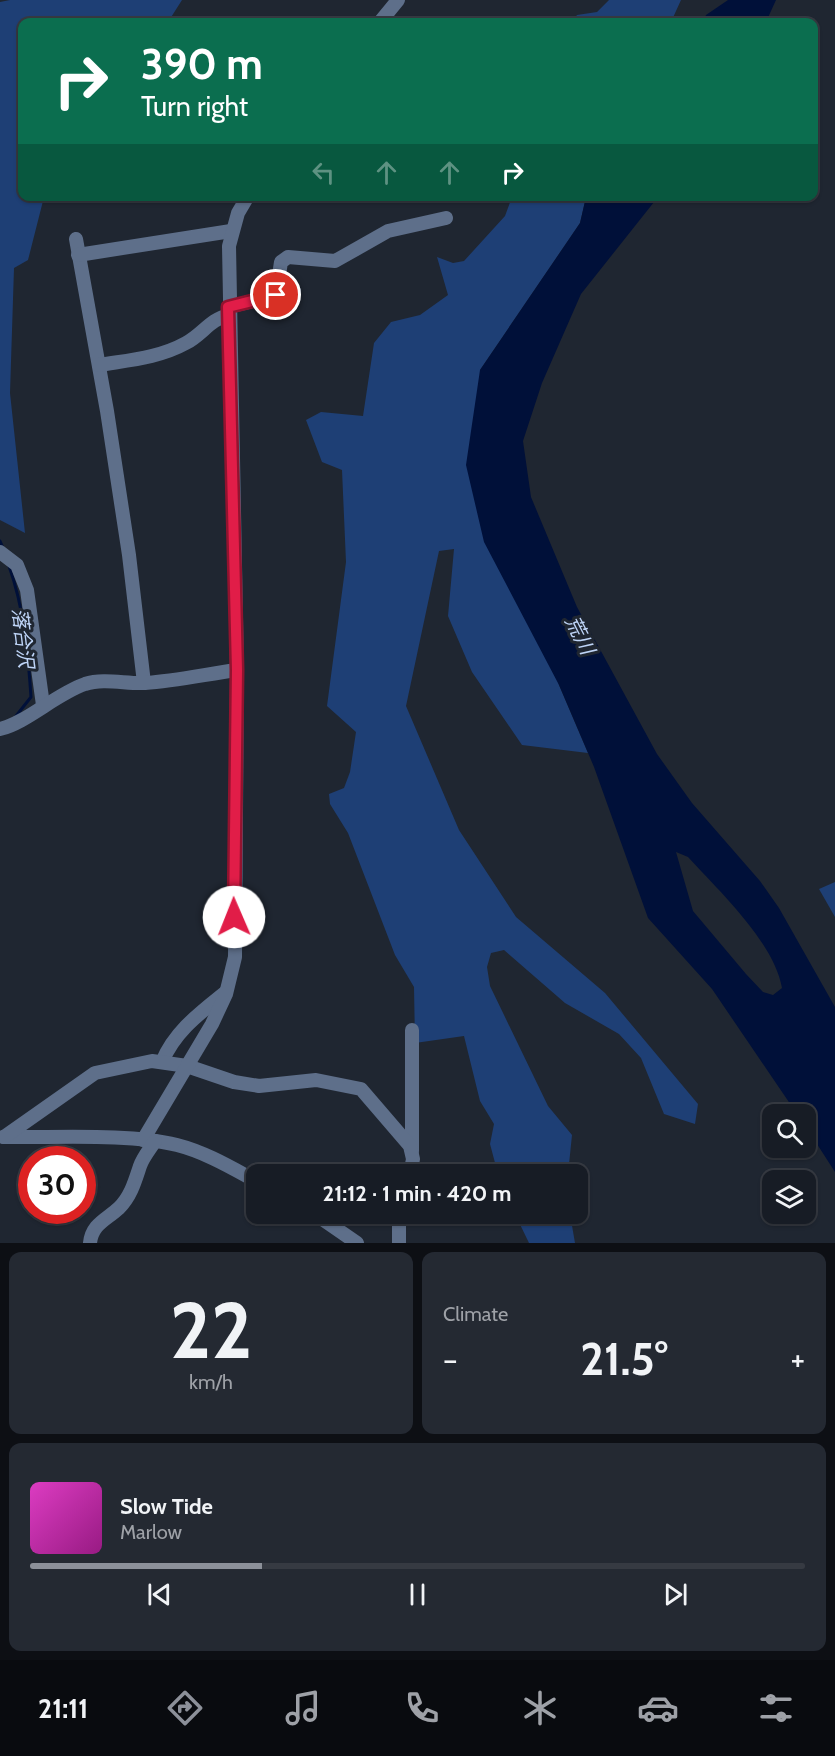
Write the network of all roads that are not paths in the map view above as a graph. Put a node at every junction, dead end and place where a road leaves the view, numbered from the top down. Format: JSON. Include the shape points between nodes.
{"nodes":[{"id":1,"x":398,"y":0,"type":"edge"},
{"id":2,"x":383,"y":18,"type":"edge"},
{"id":3,"x":246,"y":201,"type":"edge"},
{"id":4,"x":446,"y":218,"type":"dead end"},
{"id":5,"x":231,"y":231,"type":"junction"},
{"id":6,"x":76,"y":239,"type":"dead end"},
{"id":7,"x":78,"y":255,"type":"junction"},
{"id":8,"x":294,"y":291,"type":"dead end"},
{"id":9,"x":276,"y":295,"type":"junction"},
{"id":10,"x":229,"y":311,"type":"junction"},
{"id":11,"x":99,"y":365,"type":"junction"},
{"id":12,"x":0,"y":552,"type":"edge"},
{"id":13,"x":237,"y":670,"type":"junction"},
{"id":14,"x":144,"y":683,"type":"junction"},
{"id":15,"x":43,"y":705,"type":"junction"},
{"id":16,"x":0,"y":729,"type":"edge"},
{"id":17,"x":227,"y":990,"type":"junction"},
{"id":18,"x":412,"y":1030,"type":"dead end"},
{"id":19,"x":162,"y":1062,"type":"junction"},
{"id":20,"x":187,"y":1066,"type":"junction"},
{"id":21,"x":2,"y":1137,"type":"edge"},
{"id":22,"x":149,"y":1140,"type":"junction"},
{"id":23,"x":412,"y":1151,"type":"junction"},
{"id":24,"x":411,"y":1164,"type":"edge"},
{"id":25,"x":246,"y":1176,"type":"edge"},
{"id":26,"x":329,"y":1224,"type":"edge"},
{"id":27,"x":399,"y":1224,"type":"edge"},
{"id":28,"x":90,"y":1243,"type":"edge"},
{"id":29,"x":357,"y":1243,"type":"edge"},
{"id":30,"x":399,"y":1243,"type":"edge"}],
"edges":[{"from":1,"to":2,"type":"street"},
{"from":3,"to":5,"type":"street"},
{"from":4,"to":9,"type":"street","via":[[388,231],[335,261],[288,257],[281,262]]},
{"from":5,"to":7,"type":"street"},
{"from":5,"to":10,"type":"street"},
{"from":6,"to":7,"type":"street"},
{"from":7,"to":11,"type":"street"},
{"from":8,"to":9,"type":"street"},
{"from":9,"to":10,"type":"street"},
{"from":10,"to":11,"type":"street","via":[[216,317],[188,342],[161,355]]},
{"from":10,"to":13,"type":"street"},
{"from":11,"to":14,"type":"street","via":[[129,555]]},
{"from":12,"to":15,"type":"street","via":[[17,565],[27,590]]},
{"from":13,"to":14,"type":"street"},
{"from":13,"to":17,"type":"street","via":[[235,957]]},
{"from":14,"to":15,"type":"street","via":[[87,684]]},
{"from":15,"to":16,"type":"street","via":[[10,727]]},
{"from":17,"to":19,"type":"street","via":[[170,1042]]},
{"from":17,"to":20,"type":"street"},
{"from":18,"to":23,"type":"street"},
{"from":19,"to":20,"type":"street"},
{"from":19,"to":21,"type":"street","via":[[94,1073]]},
{"from":20,"to":22,"type":"street"},
{"from":20,"to":23,"type":"street","via":[[259,1086],[316,1080],[361,1089]]},
{"from":21,"to":22,"type":"street"},
{"from":22,"to":25,"type":"street","via":[[179,1145]]},
{"from":22,"to":28,"type":"street","via":[[136,1183],[120,1207],[91,1233]]},
{"from":23,"to":24,"type":"street"},
{"from":26,"to":29,"type":"street"},
{"from":27,"to":30,"type":"street"}]}
